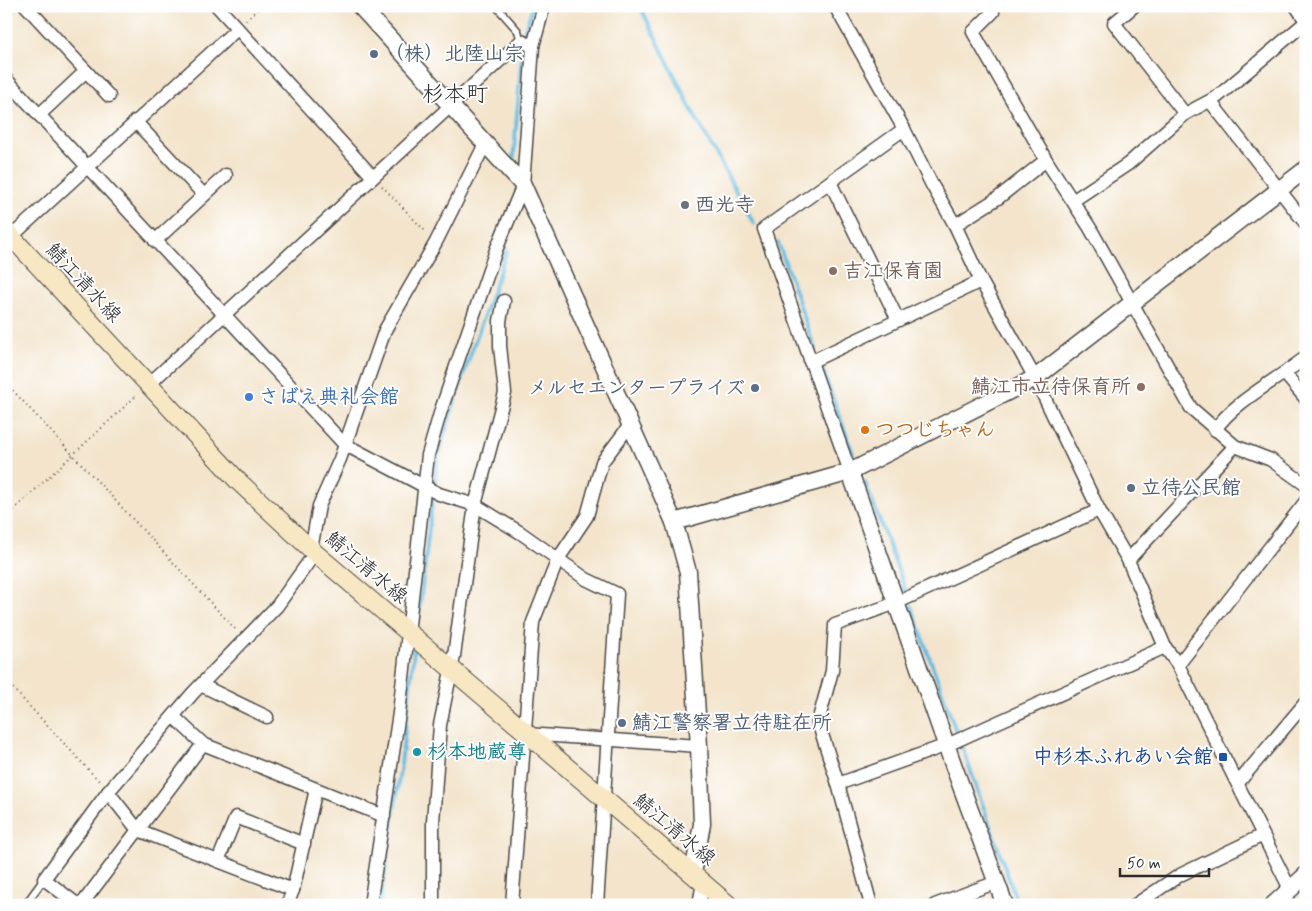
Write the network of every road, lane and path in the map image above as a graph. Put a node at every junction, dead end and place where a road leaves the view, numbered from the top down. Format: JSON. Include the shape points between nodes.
{"nodes":[{"id":1,"x":26,"y":6,"type":"edge"},
{"id":2,"x":217,"y":6,"type":"edge"},
{"id":3,"x":261,"y":6,"type":"edge"},
{"id":4,"x":360,"y":6,"type":"edge"},
{"id":5,"x":496,"y":6,"type":"edge"},
{"id":6,"x":544,"y":6,"type":"edge"},
{"id":7,"x":835,"y":6,"type":"edge"},
{"id":8,"x":991,"y":6,"type":"edge"},
{"id":9,"x":1134,"y":6,"type":"edge"},
{"id":10,"x":1296,"y":6,"type":"edge"},
{"id":11,"x":1306,"y":21,"type":"edge"},
{"id":12,"x":237,"y":29,"type":"junction"},
{"id":13,"x":527,"y":44,"type":"junction"},
{"id":14,"x":86,"y":71,"type":"junction"},
{"id":15,"x":6,"y":79,"type":"edge"},
{"id":16,"x":109,"y":96,"type":"dead end"},
{"id":17,"x":1210,"y":101,"type":"junction"},
{"id":18,"x":451,"y":105,"type":"junction"},
{"id":19,"x":1185,"y":114,"type":"junction"},
{"id":20,"x":39,"y":115,"type":"junction"},
{"id":21,"x":135,"y":122,"type":"junction"},
{"id":22,"x":904,"y":128,"type":"junction"},
{"id":23,"x":485,"y":144,"type":"junction"},
{"id":24,"x":1046,"y":160,"type":"junction"},
{"id":25,"x":87,"y":166,"type":"junction"},
{"id":26,"x":1306,"y":169,"type":"edge"},
{"id":27,"x":226,"y":175,"type":"dead end"},
{"id":28,"x":373,"y":177,"type":"junction"},
{"id":29,"x":830,"y":182,"type":"junction"},
{"id":30,"x":523,"y":185,"type":"junction"},
{"id":31,"x":1279,"y":190,"type":"junction"},
{"id":32,"x":204,"y":195,"type":"junction"},
{"id":33,"x":1074,"y":200,"type":"junction"},
{"id":34,"x":1306,"y":224,"type":"edge"},
{"id":35,"x":955,"y":225,"type":"junction"},
{"id":36,"x":9,"y":234,"type":"edge"},
{"id":37,"x":155,"y":241,"type":"junction"},
{"id":38,"x":436,"y":242,"type":"junction"},
{"id":39,"x":981,"y":281,"type":"junction"},
{"id":40,"x":504,"y":301,"type":"dead end"},
{"id":41,"x":1131,"y":303,"type":"junction"},
{"id":42,"x":224,"y":315,"type":"junction"},
{"id":43,"x":898,"y":320,"type":"junction"},
{"id":44,"x":1306,"y":357,"type":"edge"},
{"id":45,"x":810,"y":362,"type":"junction"},
{"id":46,"x":1285,"y":374,"type":"junction"},
{"id":47,"x":1035,"y":378,"type":"junction"},
{"id":48,"x":6,"y":383,"type":"edge"},
{"id":49,"x":148,"y":385,"type":"junction"},
{"id":50,"x":1306,"y":399,"type":"edge"},
{"id":51,"x":630,"y":425,"type":"junction"},
{"id":52,"x":1216,"y":430,"type":"junction"},
{"id":53,"x":344,"y":444,"type":"junction"},
{"id":54,"x":1235,"y":446,"type":"junction"},
{"id":55,"x":73,"y":455,"type":"junction"},
{"id":56,"x":850,"y":472,"type":"junction"},
{"id":57,"x":1306,"y":486,"type":"edge"},
{"id":58,"x":431,"y":490,"type":"junction"},
{"id":59,"x":1306,"y":501,"type":"edge"},
{"id":60,"x":475,"y":505,"type":"junction"},
{"id":61,"x":1099,"y":510,"type":"junction"},
{"id":62,"x":6,"y":517,"type":"edge"},
{"id":63,"x":674,"y":522,"type":"junction"},
{"id":64,"x":313,"y":551,"type":"junction"},
{"id":65,"x":558,"y":559,"type":"junction"},
{"id":66,"x":1128,"y":560,"type":"junction"},
{"id":67,"x":896,"y":603,"type":"junction"},
{"id":68,"x":407,"y":630,"type":"junction"},
{"id":69,"x":245,"y":639,"type":"junction"},
{"id":70,"x":1165,"y":647,"type":"junction"},
{"id":71,"x":1178,"y":665,"type":"junction"},
{"id":72,"x":451,"y":666,"type":"junction"},
{"id":73,"x":6,"y":681,"type":"edge"},
{"id":74,"x":201,"y":685,"type":"junction"},
{"id":75,"x":1306,"y":702,"type":"edge"},
{"id":76,"x":174,"y":717,"type":"junction"},
{"id":77,"x":267,"y":717,"type":"dead end"},
{"id":78,"x":526,"y":734,"type":"junction"},
{"id":79,"x":608,"y":739,"type":"junction"},
{"id":80,"x":204,"y":744,"type":"junction"},
{"id":81,"x":947,"y":745,"type":"junction"},
{"id":82,"x":699,"y":746,"type":"junction"},
{"id":83,"x":1238,"y":783,"type":"junction"},
{"id":84,"x":838,"y":784,"type":"junction"},
{"id":85,"x":316,"y":789,"type":"junction"},
{"id":86,"x":108,"y":792,"type":"junction"},
{"id":87,"x":604,"y":799,"type":"junction"},
{"id":88,"x":384,"y":816,"type":"junction"},
{"id":89,"x":138,"y":830,"type":"junction"},
{"id":90,"x":1263,"y":835,"type":"junction"},
{"id":91,"x":304,"y":844,"type":"junction"},
{"id":92,"x":218,"y":861,"type":"junction"},
{"id":93,"x":1306,"y":875,"type":"edge"},
{"id":94,"x":44,"y":878,"type":"junction"},
{"id":95,"x":698,"y":878,"type":"junction"},
{"id":96,"x":997,"y":882,"type":"junction"},
{"id":97,"x":1290,"y":889,"type":"junction"},
{"id":98,"x":293,"y":890,"type":"junction"},
{"id":99,"x":83,"y":904,"type":"edge"},
{"id":100,"x":25,"y":905,"type":"edge"},
{"id":101,"x":287,"y":905,"type":"edge"},
{"id":102,"x":370,"y":905,"type":"edge"},
{"id":103,"x":433,"y":905,"type":"edge"},
{"id":104,"x":512,"y":905,"type":"edge"},
{"id":105,"x":597,"y":905,"type":"edge"},
{"id":106,"x":699,"y":905,"type":"edge"},
{"id":107,"x":729,"y":905,"type":"edge"},
{"id":108,"x":872,"y":905,"type":"edge"},
{"id":109,"x":935,"y":905,"type":"edge"},
{"id":110,"x":1005,"y":905,"type":"edge"},
{"id":111,"x":1135,"y":905,"type":"edge"},
{"id":112,"x":1273,"y":905,"type":"edge"}],
"edges":[{"from":1,"to":14,"type":"street"},
{"from":2,"to":12,"type":"street"},
{"from":3,"to":12,"type":"path"},
{"from":4,"to":18,"type":"street"},
{"from":5,"to":13,"type":"lane"},
{"from":6,"to":13,"type":"street"},
{"from":7,"to":22,"type":"street"},
{"from":8,"to":24,"type":"street","via":[[992,12],[973,32]]},
{"from":9,"to":19,"type":"street","via":[[1114,23]]},
{"from":10,"to":11,"type":"street"},
{"from":11,"to":17,"type":"street"},
{"from":12,"to":21,"type":"street"},
{"from":12,"to":28,"type":"street"},
{"from":13,"to":18,"type":"street"},
{"from":13,"to":30,"type":"street"},
{"from":14,"to":16,"type":"street"},
{"from":14,"to":20,"type":"street"},
{"from":15,"to":20,"type":"street"},
{"from":17,"to":19,"type":"street"},
{"from":17,"to":31,"type":"street"},
{"from":18,"to":23,"type":"street"},
{"from":18,"to":28,"type":"street"},
{"from":19,"to":33,"type":"street","via":[[1128,164]]},
{"from":20,"to":25,"type":"street"},
{"from":21,"to":25,"type":"street"},
{"from":21,"to":32,"type":"street"},
{"from":22,"to":29,"type":"street"},
{"from":22,"to":35,"type":"street"},
{"from":23,"to":30,"type":"street"},
{"from":23,"to":38,"type":"street"},
{"from":24,"to":33,"type":"street"},
{"from":24,"to":35,"type":"street","via":[[998,198]]},
{"from":25,"to":36,"type":"street"},
{"from":25,"to":37,"type":"street"},
{"from":26,"to":31,"type":"street"},
{"from":27,"to":32,"type":"street"},
{"from":28,"to":38,"type":"path"},
{"from":28,"to":42,"type":"street"},
{"from":29,"to":43,"type":"street"},
{"from":29,"to":45,"type":"street","via":[[764,229]]},
{"from":30,"to":51,"type":"street"},
{"from":30,"to":58,"type":"street","via":[[496,250],[441,410],[428,455]]},
{"from":31,"to":34,"type":"street"},
{"from":31,"to":41,"type":"street"},
{"from":32,"to":37,"type":"street"},
{"from":33,"to":41,"type":"street"},
{"from":35,"to":39,"type":"street"},
{"from":36,"to":49,"type":"main road","name":"鯖江清水線"},
{"from":37,"to":42,"type":"street"},
{"from":38,"to":53,"type":"street","via":[[385,330]]},
{"from":39,"to":43,"type":"street"},
{"from":39,"to":47,"type":"street"},
{"from":40,"to":60,"type":"street","via":[[500,346],[505,393]]},
{"from":41,"to":47,"type":"street"},
{"from":41,"to":52,"type":"street","via":[[1191,408]]},
{"from":42,"to":49,"type":"street"},
{"from":42,"to":53,"type":"street"},
{"from":43,"to":45,"type":"street"},
{"from":44,"to":46,"type":"street"},
{"from":45,"to":56,"type":"street"},
{"from":46,"to":50,"type":"street"},
{"from":46,"to":52,"type":"street","via":[[1225,415]]},
{"from":47,"to":56,"type":"street"},
{"from":47,"to":61,"type":"street"},
{"from":48,"to":55,"type":"path"},
{"from":49,"to":55,"type":"path"},
{"from":49,"to":64,"type":"main road","name":"鯖江清水線","via":[[238,481]]},
{"from":51,"to":63,"type":"street"},
{"from":51,"to":65,"type":"street","via":[[602,462],[587,516]]},
{"from":52,"to":54,"type":"street"},
{"from":53,"to":58,"type":"street"},
{"from":53,"to":64,"type":"street","via":[[319,506]]},
{"from":54,"to":57,"type":"street","via":[[1271,460]]},
{"from":54,"to":66,"type":"street"},
{"from":55,"to":62,"type":"path"},
{"from":55,"to":69,"type":"path"},
{"from":56,"to":63,"type":"street"},
{"from":56,"to":67,"type":"street"},
{"from":58,"to":60,"type":"street"},
{"from":58,"to":68,"type":"street"},
{"from":59,"to":71,"type":"street"},
{"from":60,"to":65,"type":"street"},
{"from":60,"to":72,"type":"street"},
{"from":61,"to":66,"type":"street"},
{"from":61,"to":67,"type":"street"},
{"from":63,"to":82,"type":"street","via":[[688,572]]},
{"from":64,"to":68,"type":"main road","name":"鯖江清水線"},
{"from":64,"to":69,"type":"street","via":[[277,606]]},
{"from":65,"to":78,"type":"street","via":[[533,622]]},
{"from":65,"to":79,"type":"street","via":[[586,579],[617,594]]},
{"from":66,"to":70,"type":"street"},
{"from":67,"to":81,"type":"street"},
{"from":67,"to":84,"type":"street","via":[[835,625],[832,671],[818,722]]},
{"from":68,"to":72,"type":"main road","name":"鯖江清水線"},
{"from":68,"to":88,"type":"street"},
{"from":69,"to":74,"type":"street"},
{"from":70,"to":71,"type":"street"},
{"from":70,"to":81,"type":"street"},
{"from":71,"to":83,"type":"street"},
{"from":72,"to":78,"type":"main road","name":"鯖江清水線"},
{"from":72,"to":103,"type":"street","via":[[440,725],[434,801]]},
{"from":73,"to":86,"type":"path"},
{"from":74,"to":76,"type":"street"},
{"from":74,"to":77,"type":"street"},
{"from":75,"to":83,"type":"street"},
{"from":76,"to":80,"type":"street"},
{"from":76,"to":86,"type":"street"},
{"from":78,"to":79,"type":"street"},
{"from":78,"to":87,"type":"main road","name":"鯖江清水線"},
{"from":78,"to":104,"type":"street"},
{"from":79,"to":82,"type":"street"},
{"from":79,"to":87,"type":"street"},
{"from":80,"to":85,"type":"street"},
{"from":80,"to":89,"type":"street"},
{"from":81,"to":84,"type":"street"},
{"from":81,"to":96,"type":"street"},
{"from":82,"to":95,"type":"street","via":[[702,824]]},
{"from":83,"to":90,"type":"street"},
{"from":84,"to":108,"type":"street"},
{"from":85,"to":88,"type":"street"},
{"from":85,"to":91,"type":"street"},
{"from":86,"to":89,"type":"street"},
{"from":86,"to":94,"type":"street"},
{"from":87,"to":95,"type":"main road","name":"鯖江清水線"},
{"from":87,"to":105,"type":"street"},
{"from":88,"to":102,"type":"street"},
{"from":89,"to":92,"type":"street"},
{"from":89,"to":99,"type":"street"},
{"from":90,"to":97,"type":"street"},
{"from":90,"to":111,"type":"street","via":[[1180,875]]},
{"from":91,"to":92,"type":"street","via":[[236,817]]},
{"from":91,"to":98,"type":"street"},
{"from":92,"to":98,"type":"street"},
{"from":93,"to":97,"type":"street"},
{"from":94,"to":99,"type":"street","via":[[74,902]]},
{"from":94,"to":100,"type":"lane"},
{"from":95,"to":106,"type":"street"},
{"from":95,"to":107,"type":"main road","name":"鯖江清水線"},
{"from":96,"to":109,"type":"street"},
{"from":96,"to":110,"type":"street"},
{"from":97,"to":112,"type":"street"},
{"from":98,"to":101,"type":"street"}]}
